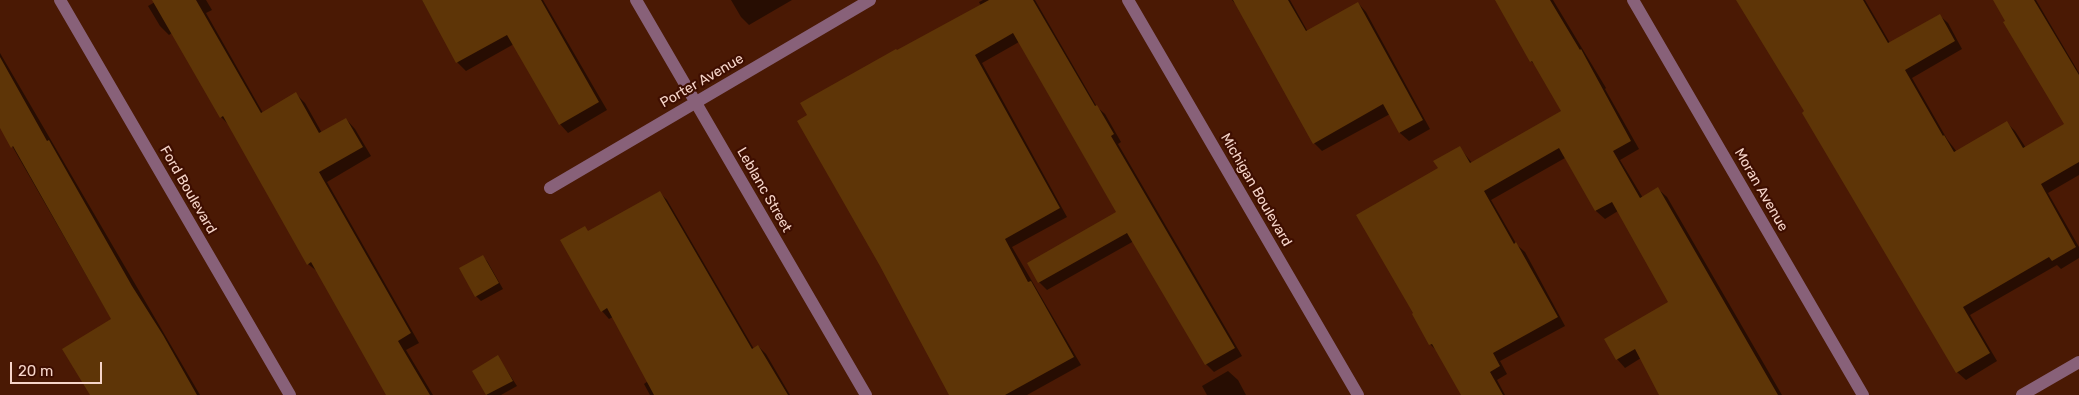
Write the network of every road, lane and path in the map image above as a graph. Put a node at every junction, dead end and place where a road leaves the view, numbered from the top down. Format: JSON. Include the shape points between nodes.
{"nodes":[{"id":1,"x":60,"y":0,"type":"edge"},
{"id":2,"x":636,"y":0,"type":"edge"},
{"id":3,"x":870,"y":0,"type":"edge"},
{"id":4,"x":1128,"y":0,"type":"edge"},
{"id":5,"x":1633,"y":0,"type":"edge"},
{"id":6,"x":696,"y":102,"type":"junction"},
{"id":7,"x":550,"y":188,"type":"dead end"},
{"id":8,"x":2079,"y":362,"type":"edge"},
{"id":9,"x":290,"y":395,"type":"edge"},
{"id":10,"x":866,"y":395,"type":"edge"},
{"id":11,"x":1358,"y":395,"type":"edge"},
{"id":12,"x":1864,"y":395,"type":"edge"},
{"id":13,"x":2022,"y":395,"type":"edge"}],
"edges":[{"from":1,"to":9,"type":"street","name":"Ford Boulevard"},
{"from":2,"to":6,"type":"street","name":"Leblanc Street"},
{"from":3,"to":6,"type":"street","name":"Porter Avenue"},
{"from":4,"to":11,"type":"street","name":"Michigan Boulevard"},
{"from":5,"to":12,"type":"street","name":"Moran Avenue"},
{"from":6,"to":7,"type":"street","name":"Porter Avenue"},
{"from":6,"to":10,"type":"street","name":"Leblanc Street"},
{"from":8,"to":13,"type":"street"}]}
